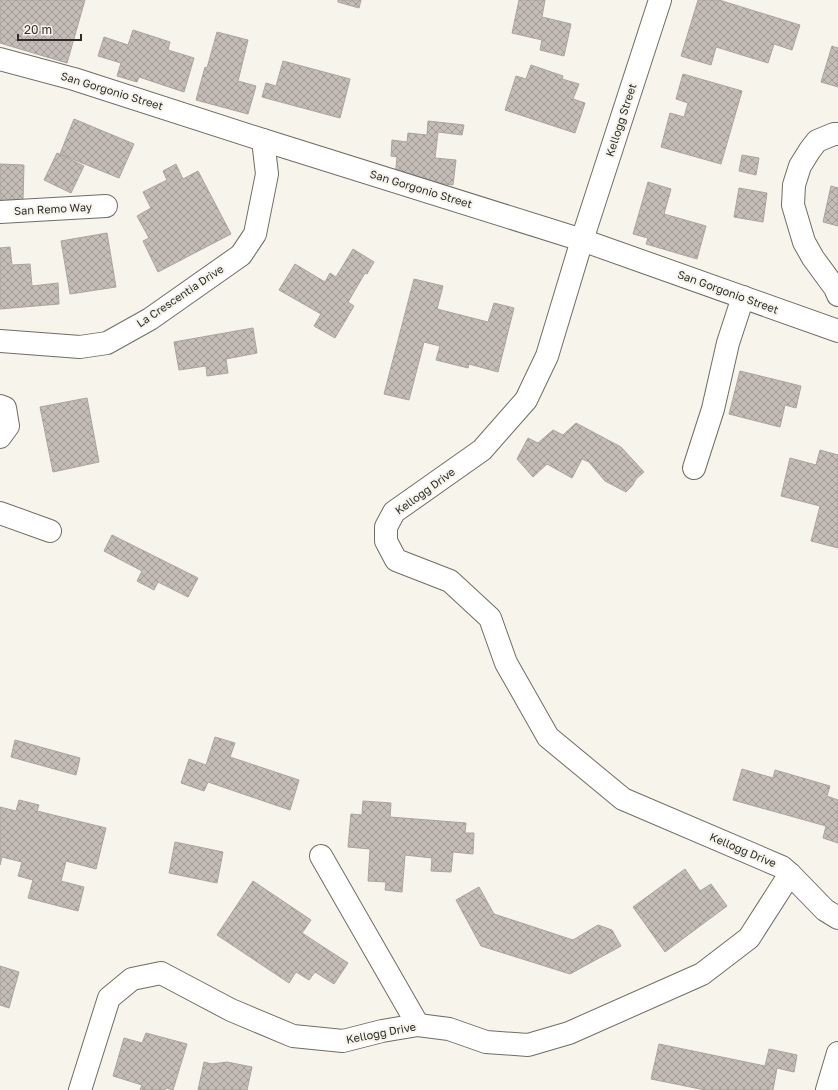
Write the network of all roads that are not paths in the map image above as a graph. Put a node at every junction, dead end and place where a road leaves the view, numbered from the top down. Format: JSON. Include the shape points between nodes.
{"nodes":[{"id":1,"x":660,"y":0,"type":"edge"},
{"id":2,"x":0,"y":59,"type":"edge"},
{"id":3,"x":838,"y":134,"type":"edge"},
{"id":4,"x":263,"y":140,"type":"junction"},
{"id":5,"x":106,"y":206,"type":"dead end"},
{"id":6,"x":0,"y":212,"type":"edge"},
{"id":7,"x":582,"y":240,"type":"junction"},
{"id":8,"x":838,"y":295,"type":"edge"},
{"id":9,"x":743,"y":297,"type":"junction"},
{"id":10,"x":838,"y":330,"type":"edge"},
{"id":11,"x":0,"y":341,"type":"edge"},
{"id":12,"x":0,"y":406,"type":"edge"},
{"id":13,"x":0,"y":437,"type":"edge"},
{"id":14,"x":694,"y":468,"type":"dead end"},
{"id":15,"x":0,"y":513,"type":"edge"},
{"id":16,"x":50,"y":530,"type":"dead end"},
{"id":17,"x":321,"y":856,"type":"dead end"},
{"id":18,"x":790,"y":874,"type":"junction"},
{"id":19,"x":838,"y":918,"type":"edge"},
{"id":20,"x":418,"y":1025,"type":"junction"},
{"id":21,"x":838,"y":1053,"type":"edge"},
{"id":22,"x":80,"y":1090,"type":"edge"},
{"id":23,"x":828,"y":1090,"type":"edge"}],
"edges":[{"from":1,"to":7,"type":"street","name":"Kellogg Street"},
{"from":2,"to":4,"type":"street","name":"San Gorgonio Street","via":[[74,79]]},
{"from":3,"to":8,"type":"street","via":[[817,141],[810,150],[800,166],[794,185],[793,205],[804,242]]},
{"from":4,"to":7,"type":"street","name":"San Gorgonio Street"},
{"from":4,"to":11,"type":"street","name":"La Crescentia Drive","via":[[267,174],[255,234],[241,255],[150,319],[107,342],[80,347]]},
{"from":5,"to":6,"type":"street","name":"San Remo Way"},
{"from":7,"to":9,"type":"street","name":"San Gorgonio Street"},
{"from":7,"to":18,"type":"street","name":"Kellogg Drive","via":[[547,356],[526,400],[482,450],[394,512],[386,527],[386,541],[396,560],[450,581],[490,618],[506,663],[548,737],[554,742],[624,799],[782,867]]},
{"from":9,"to":10,"type":"street","name":"San Gorgonio Street"},
{"from":9,"to":14,"type":"street","via":[[728,343],[713,409]]},
{"from":12,"to":13,"type":"street","via":[[5,408],[8,426]]},
{"from":15,"to":16,"type":"street"},
{"from":17,"to":20,"type":"street"},
{"from":18,"to":19,"type":"street","via":[[825,910]]},
{"from":18,"to":20,"type":"street","name":"Kellogg Drive","via":[[748,938],[702,974],[569,1033],[528,1045],[486,1042],[449,1029]]},
{"from":20,"to":22,"type":"street","name":"Kellogg Drive","via":[[343,1041],[293,1036],[231,1010],[161,974],[146,976],[132,979],[109,998]]},
{"from":21,"to":23,"type":"street"}]}
